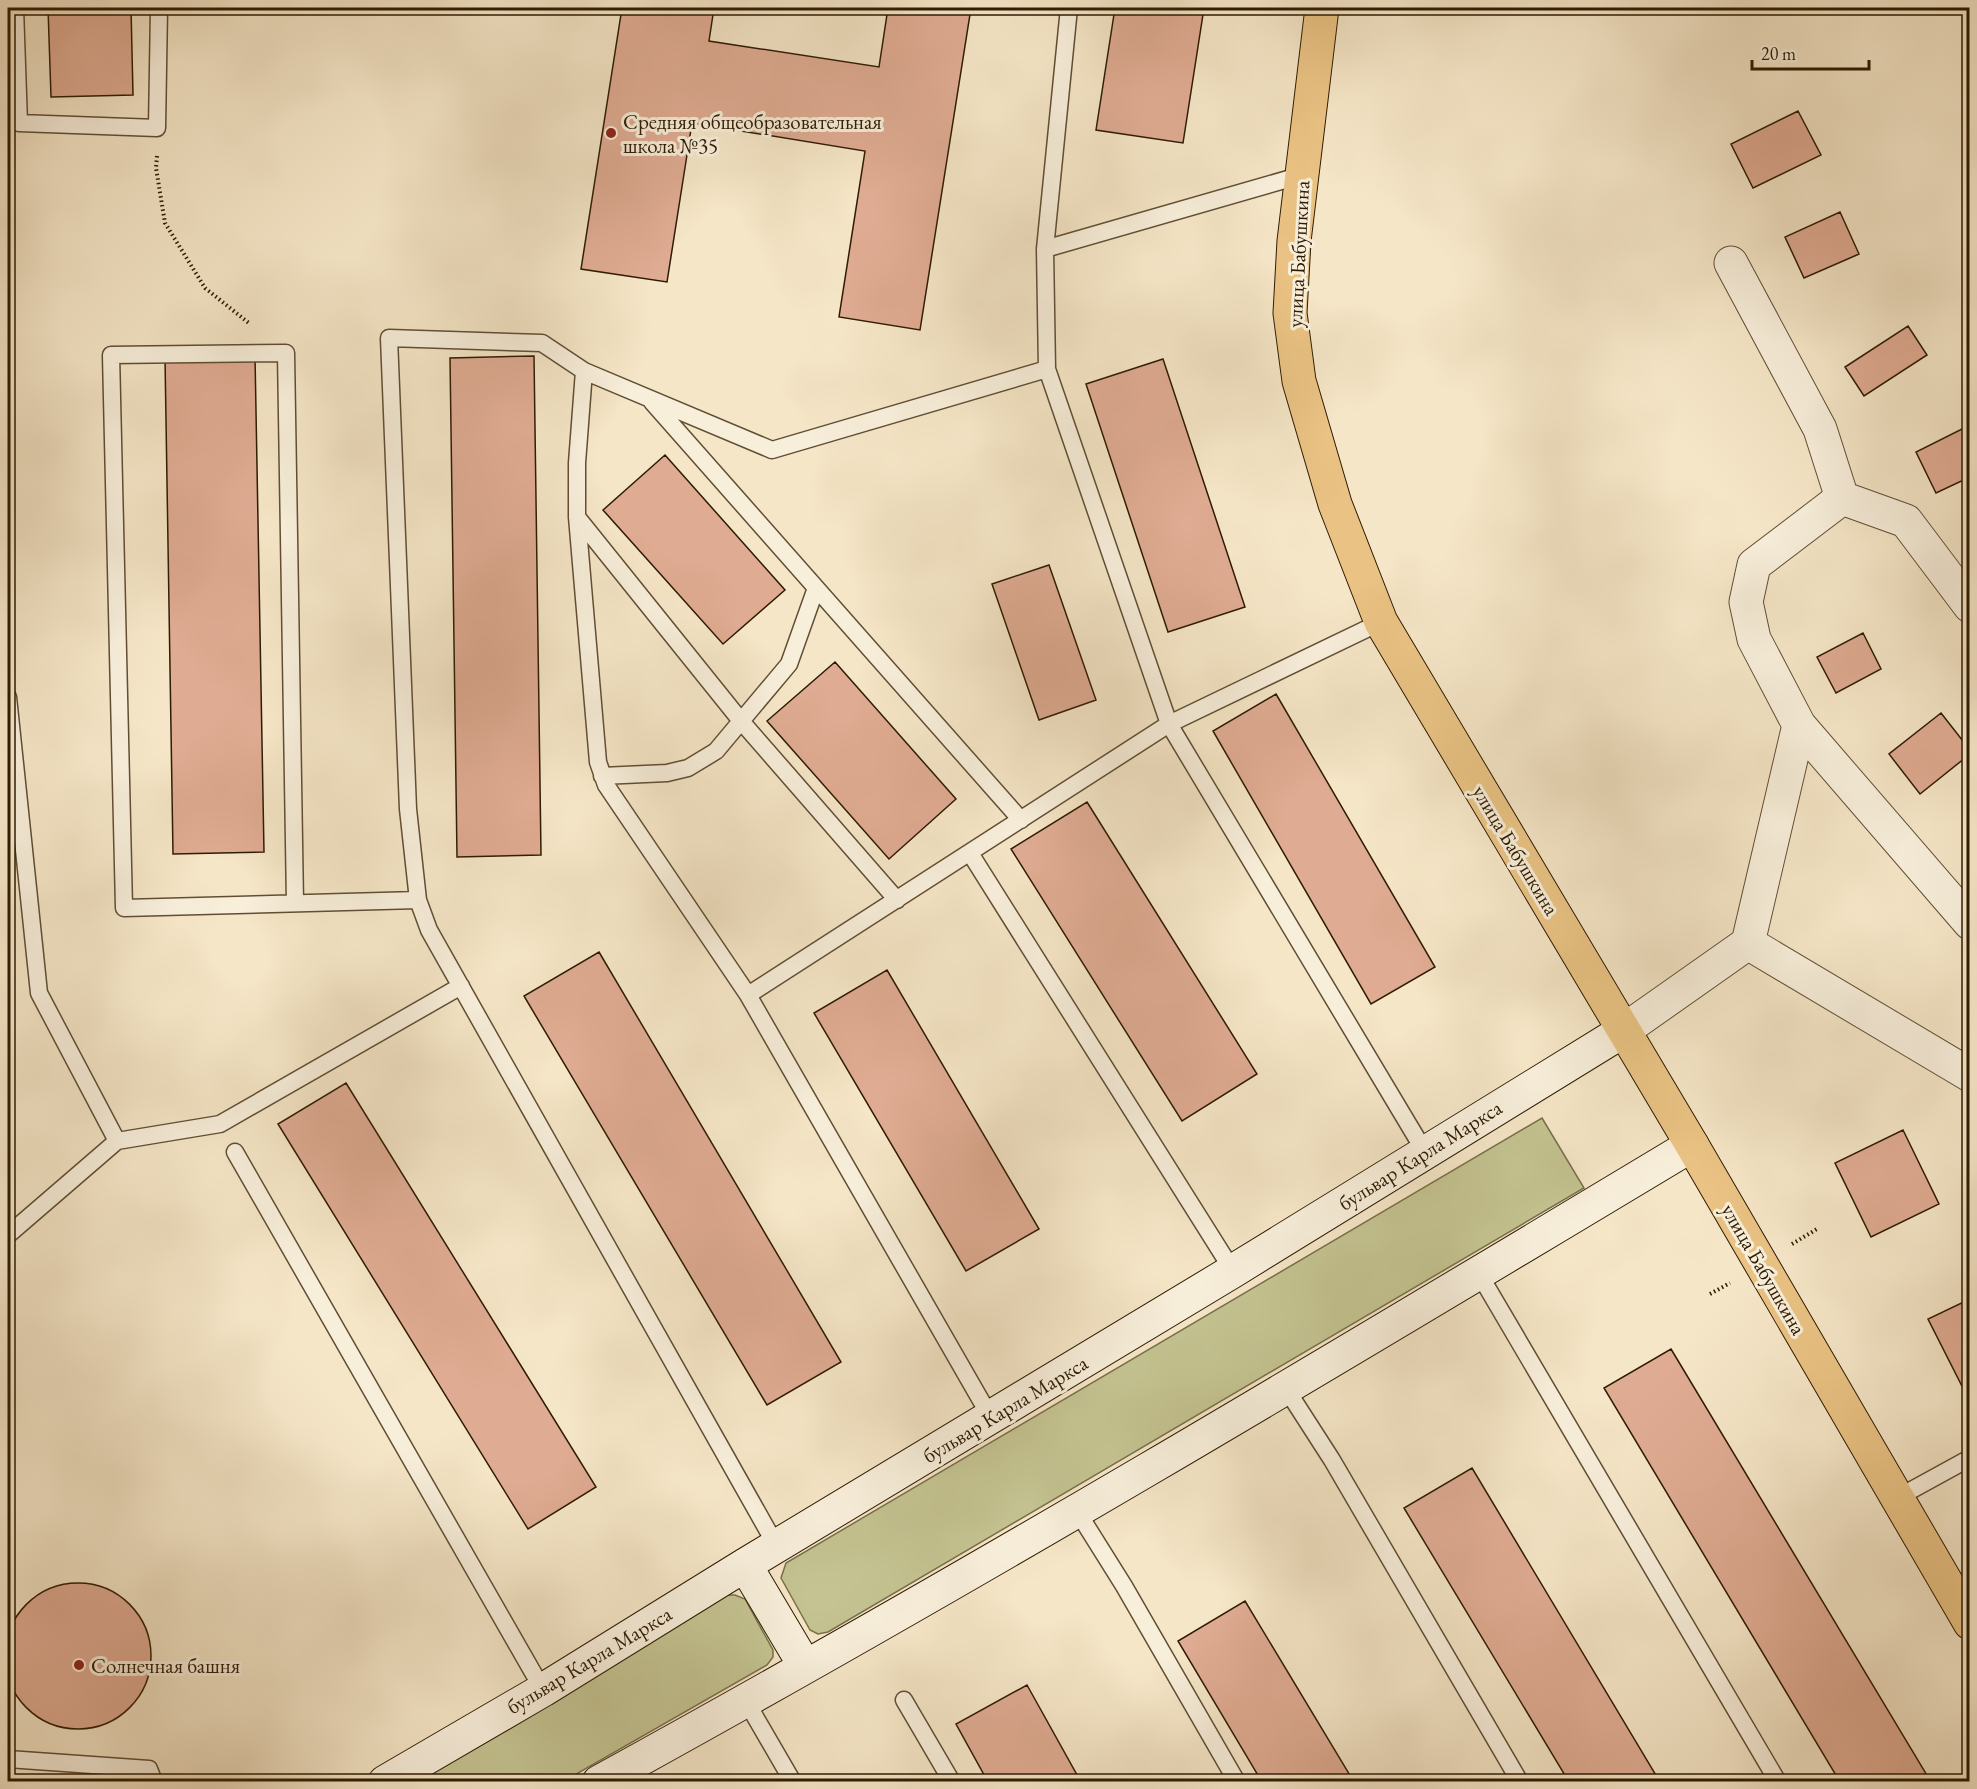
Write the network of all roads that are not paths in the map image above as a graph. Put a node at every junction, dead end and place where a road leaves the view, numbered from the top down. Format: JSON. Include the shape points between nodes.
{"nodes":[{"id":1,"x":15,"y":8,"type":"edge"},
{"id":2,"x":159,"y":8,"type":"edge"},
{"id":3,"x":1069,"y":8,"type":"edge"},
{"id":4,"x":1322,"y":8,"type":"edge"},
{"id":5,"x":1302,"y":175,"type":"junction"},
{"id":6,"x":1044,"y":249,"type":"junction"},
{"id":7,"x":1731,"y":263,"type":"dead end"},
{"id":8,"x":1047,"y":369,"type":"junction"},
{"id":9,"x":584,"y":371,"type":"junction"},
{"id":10,"x":648,"y":398,"type":"junction"},
{"id":11,"x":1842,"y":498,"type":"junction"},
{"id":12,"x":577,"y":517,"type":"junction"},
{"id":13,"x":816,"y":588,"type":"junction"},
{"id":14,"x":1970,"y":606,"type":"edge"},
{"id":15,"x":1381,"y":622,"type":"junction"},
{"id":16,"x":8,"y":697,"type":"edge"},
{"id":17,"x":741,"y":721,"type":"junction"},
{"id":18,"x":1169,"y":724,"type":"junction"},
{"id":19,"x":1799,"y":724,"type":"junction"},
{"id":20,"x":602,"y":776,"type":"junction"},
{"id":21,"x":1021,"y":820,"type":"junction"},
{"id":22,"x":970,"y":853,"type":"junction"},
{"id":23,"x":418,"y":900,"type":"junction"},
{"id":24,"x":897,"y":900,"type":"junction"},
{"id":25,"x":295,"y":903,"type":"junction"},
{"id":26,"x":1970,"y":923,"type":"edge"},
{"id":27,"x":1748,"y":943,"type":"junction"},
{"id":28,"x":461,"y":986,"type":"junction"},
{"id":29,"x":748,"y":995,"type":"junction"},
{"id":30,"x":1623,"y":1031,"type":"junction"},
{"id":31,"x":1970,"y":1075,"type":"edge"},
{"id":32,"x":117,"y":1141,"type":"junction"},
{"id":33,"x":1692,"y":1145,"type":"junction"},
{"id":34,"x":235,"y":1152,"type":"dead end"},
{"id":35,"x":1425,"y":1152,"type":"junction"},
{"id":36,"x":8,"y":1235,"type":"edge"},
{"id":37,"x":1233,"y":1271,"type":"junction"},
{"id":38,"x":1478,"y":1272,"type":"junction"},
{"id":39,"x":1285,"y":1387,"type":"junction"},
{"id":40,"x":991,"y":1418,"type":"junction"},
{"id":41,"x":1970,"y":1458,"type":"edge"},
{"id":42,"x":1897,"y":1498,"type":"junction"},
{"id":43,"x":1077,"y":1511,"type":"junction"},
{"id":44,"x":777,"y":1546,"type":"junction"},
{"id":45,"x":745,"y":1565,"type":"junction"},
{"id":46,"x":1970,"y":1623,"type":"edge"},
{"id":47,"x":805,"y":1666,"type":"junction"},
{"id":48,"x":543,"y":1690,"type":"junction"},
{"id":49,"x":904,"y":1700,"type":"dead end"},
{"id":50,"x":746,"y":1701,"type":"junction"},
{"id":51,"x":8,"y":1759,"type":"edge"},
{"id":52,"x":154,"y":1782,"type":"edge"},
{"id":53,"x":385,"y":1782,"type":"edge"},
{"id":54,"x":599,"y":1782,"type":"edge"},
{"id":55,"x":793,"y":1782,"type":"edge"},
{"id":56,"x":952,"y":1782,"type":"edge"},
{"id":57,"x":1238,"y":1782,"type":"edge"},
{"id":58,"x":1520,"y":1782,"type":"edge"},
{"id":59,"x":1778,"y":1782,"type":"edge"}],
"edges":[{"from":1,"to":2,"type":"lane","via":[[19,123],[157,128]]},
{"from":3,"to":6,"type":"lane"},
{"from":4,"to":5,"type":"main road","name":"улица Бабушкина"},
{"from":5,"to":6,"type":"lane"},
{"from":5,"to":15,"type":"main road","name":"улица Бабушкина","via":[[1290,313],[1299,381],[1335,504]]},
{"from":6,"to":8,"type":"lane"},
{"from":7,"to":11,"type":"street","via":[[1820,429]]},
{"from":8,"to":10,"type":"lane","via":[[771,450]]},
{"from":8,"to":18,"type":"lane"},
{"from":9,"to":10,"type":"lane"},
{"from":9,"to":12,"type":"lane"},
{"from":9,"to":23,"type":"lane","via":[[542,343],[389,338],[408,809]]},
{"from":10,"to":13,"type":"lane"},
{"from":11,"to":14,"type":"street","via":[[1906,521]]},
{"from":11,"to":19,"type":"street","via":[[1754,565],[1746,602],[1754,639]]},
{"from":12,"to":17,"type":"lane"},
{"from":12,"to":20,"type":"lane"},
{"from":13,"to":17,"type":"lane","via":[[789,664]]},
{"from":13,"to":21,"type":"lane"},
{"from":15,"to":18,"type":"lane"},
{"from":15,"to":30,"type":"main road","name":"улица Бабушкина"},
{"from":16,"to":32,"type":"lane","via":[[39,993]]},
{"from":17,"to":20,"type":"lane","via":[[716,751],[688,768],[667,773]]},
{"from":17,"to":24,"type":"lane"},
{"from":18,"to":21,"type":"lane"},
{"from":18,"to":35,"type":"lane"},
{"from":19,"to":26,"type":"street"},
{"from":19,"to":27,"type":"street"},
{"from":20,"to":29,"type":"lane"},
{"from":21,"to":22,"type":"lane"},
{"from":22,"to":24,"type":"lane"},
{"from":22,"to":37,"type":"lane"},
{"from":23,"to":25,"type":"lane"},
{"from":23,"to":28,"type":"lane","via":[[429,930]]},
{"from":24,"to":29,"type":"lane"},
{"from":25,"to":25,"type":"lane","via":[[124,908],[111,355],[286,352]]},
{"from":27,"to":30,"type":"street","name":"бульвар Карла Маркса"},
{"from":27,"to":31,"type":"street"},
{"from":28,"to":32,"type":"lane","via":[[220,1124]]},
{"from":28,"to":44,"type":"lane"},
{"from":29,"to":40,"type":"lane"},
{"from":30,"to":33,"type":"main road","name":"улица Бабушкина"},
{"from":30,"to":35,"type":"street","name":"бульвар Карла Маркса"},
{"from":32,"to":36,"type":"lane"},
{"from":33,"to":38,"type":"street"},
{"from":33,"to":42,"type":"main road","name":"улица Бабушкина"},
{"from":34,"to":48,"type":"lane"},
{"from":35,"to":37,"type":"street","name":"бульвар Карла Маркса"},
{"from":37,"to":40,"type":"street","name":"бульвар Карла Маркса"},
{"from":38,"to":39,"type":"street"},
{"from":38,"to":59,"type":"lane"},
{"from":39,"to":43,"type":"street"},
{"from":39,"to":58,"type":"lane","via":[[1332,1460]]},
{"from":40,"to":44,"type":"street","name":"бульвар Карла Маркса"},
{"from":41,"to":42,"type":"lane"},
{"from":42,"to":46,"type":"main road","name":"улица Бабушкина"},
{"from":43,"to":47,"type":"street"},
{"from":43,"to":57,"type":"lane"},
{"from":44,"to":45,"type":"street","name":"бульвар Карла Маркса"},
{"from":45,"to":47,"type":"street"},
{"from":45,"to":48,"type":"street","name":"бульвар Карла Маркса"},
{"from":47,"to":50,"type":"street"},
{"from":48,"to":53,"type":"street","name":"бульвар Карла Маркса"},
{"from":49,"to":56,"type":"lane"},
{"from":50,"to":54,"type":"street"},
{"from":50,"to":55,"type":"lane"},
{"from":51,"to":52,"type":"lane","via":[[149,1769]]}]}
